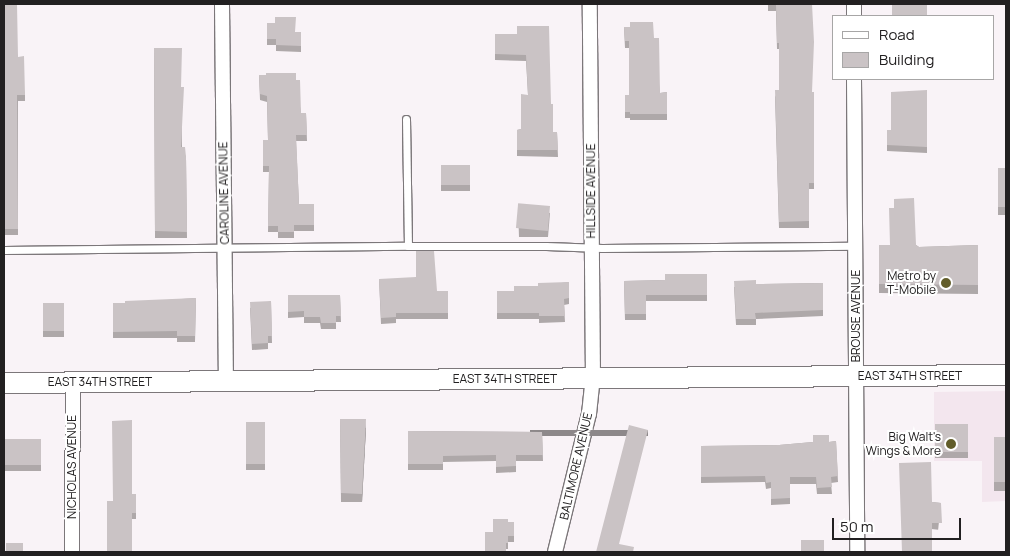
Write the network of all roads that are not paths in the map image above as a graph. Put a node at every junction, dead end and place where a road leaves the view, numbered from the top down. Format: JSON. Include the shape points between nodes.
{"nodes":[{"id":1,"x":222,"y":4,"type":"edge"},
{"id":2,"x":590,"y":4,"type":"edge"},
{"id":3,"x":854,"y":80,"type":"edge"},
{"id":4,"x":406,"y":119,"type":"dead end"},
{"id":5,"x":408,"y":246,"type":"junction"},
{"id":6,"x":855,"y":246,"type":"junction"},
{"id":7,"x":224,"y":247,"type":"junction"},
{"id":8,"x":592,"y":248,"type":"junction"},
{"id":9,"x":4,"y":250,"type":"edge"},
{"id":10,"x":856,"y":376,"type":"junction"},
{"id":11,"x":1006,"y":376,"type":"edge"},
{"id":12,"x":593,"y":378,"type":"junction"},
{"id":13,"x":226,"y":381,"type":"junction"},
{"id":14,"x":73,"y":382,"type":"junction"},
{"id":15,"x":4,"y":383,"type":"edge"},
{"id":16,"x":72,"y":552,"type":"edge"},
{"id":17,"x":555,"y":552,"type":"edge"},
{"id":18,"x":858,"y":552,"type":"edge"}],
"edges":[{"from":1,"to":7,"type":"street","name":"CAROLINE AVENUE"},
{"from":2,"to":8,"type":"street","name":"HILLSIDE AVENUE"},
{"from":3,"to":6,"type":"street","name":"BROUSE AVENUE"},
{"from":4,"to":5,"type":"lane"},
{"from":5,"to":7,"type":"lane"},
{"from":5,"to":8,"type":"lane"},
{"from":6,"to":8,"type":"lane"},
{"from":6,"to":10,"type":"street","name":"BROUSE AVENUE"},
{"from":7,"to":9,"type":"lane"},
{"from":7,"to":13,"type":"street","name":"CAROLINE AVENUE"},
{"from":8,"to":12,"type":"street","name":"HILLSIDE AVENUE"},
{"from":10,"to":11,"type":"main road","name":"EAST 34TH STREET"},
{"from":10,"to":12,"type":"main road","name":"EAST 34TH STREET"},
{"from":10,"to":18,"type":"street","name":"BROUSE AVENUE"},
{"from":12,"to":13,"type":"main road","name":"EAST 34TH STREET"},
{"from":12,"to":17,"type":"street","name":"BALTIMORE AVENUE","via":[[589,414]]},
{"from":13,"to":14,"type":"main road","name":"EAST 34TH STREET"},
{"from":14,"to":15,"type":"main road","name":"EAST 34TH STREET"},
{"from":14,"to":16,"type":"street","name":"NICHOLAS AVENUE"}]}
